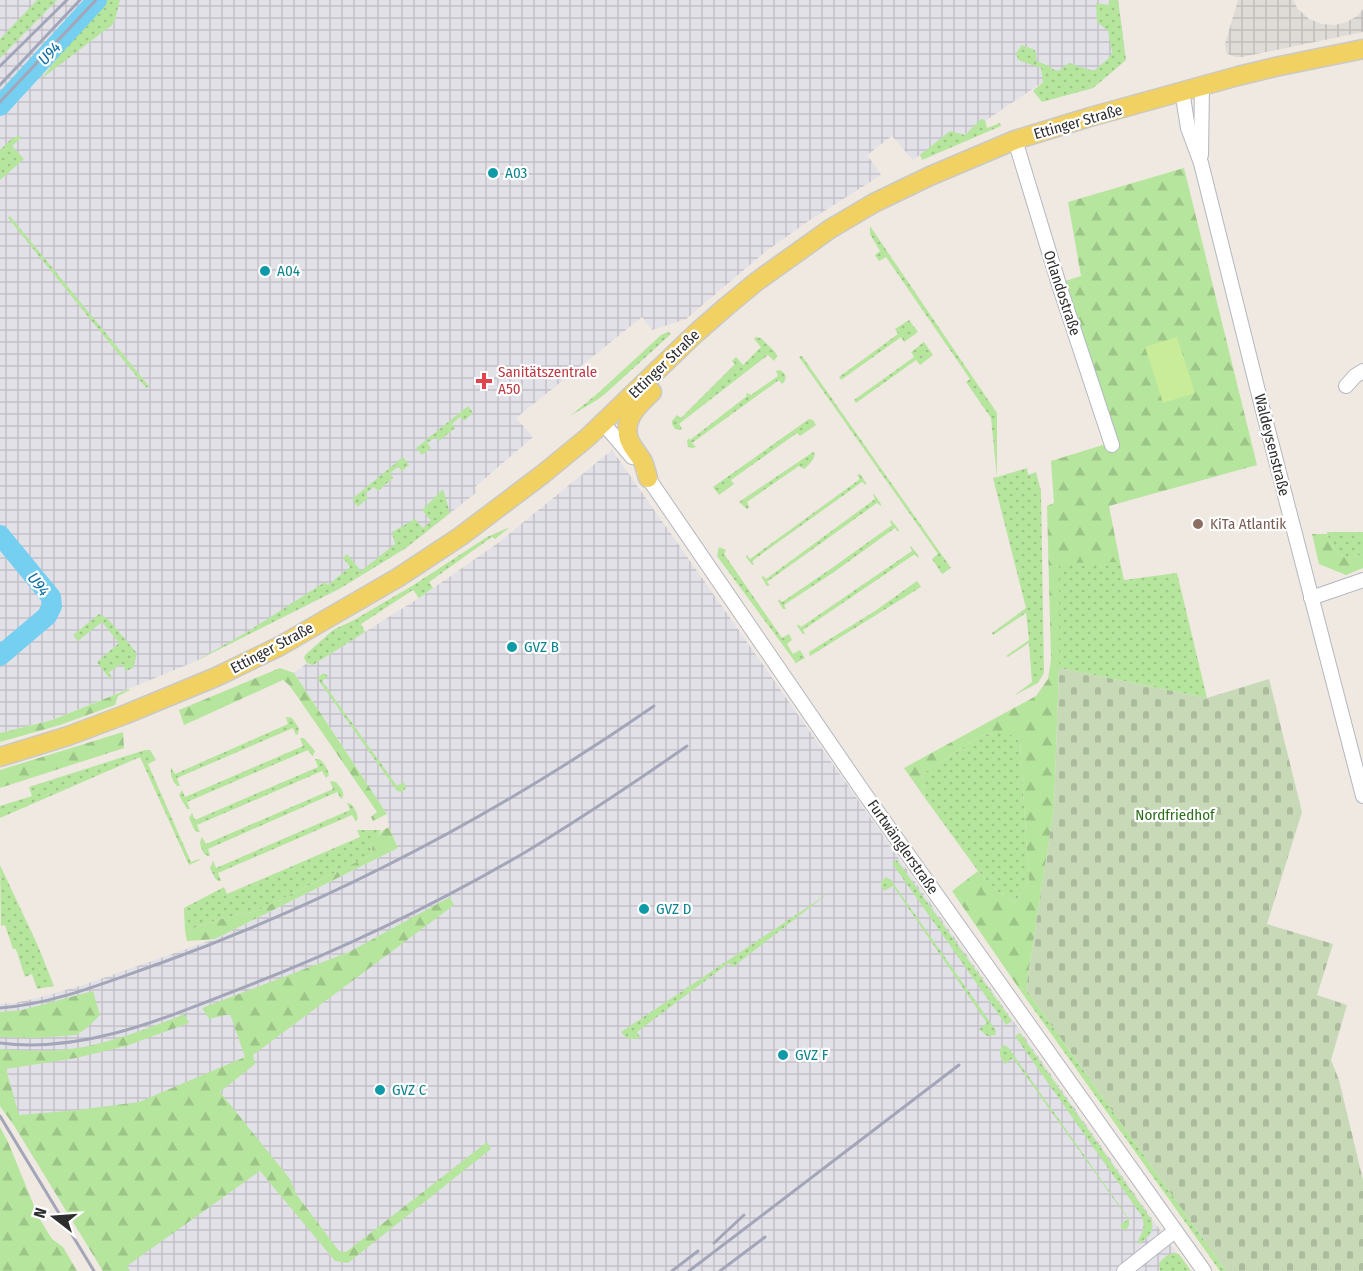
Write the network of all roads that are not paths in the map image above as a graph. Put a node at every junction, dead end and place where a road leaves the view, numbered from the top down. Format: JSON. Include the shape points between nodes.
{"nodes":[{"id":1,"x":1363,"y":49,"type":"edge"},
{"id":2,"x":1202,"y":86,"type":"junction"},
{"id":3,"x":1182,"y":91,"type":"junction"},
{"id":4,"x":1015,"y":140,"type":"junction"},
{"id":5,"x":1201,"y":163,"type":"junction"},
{"id":6,"x":677,"y":352,"type":"junction"},
{"id":7,"x":1363,"y":371,"type":"edge"},
{"id":8,"x":1346,"y":386,"type":"dead end"},
{"id":9,"x":603,"y":423,"type":"junction"},
{"id":10,"x":1112,"y":445,"type":"dead end"},
{"id":11,"x":648,"y":478,"type":"junction"},
{"id":12,"x":1363,"y":580,"type":"edge"},
{"id":13,"x":1311,"y":598,"type":"junction"},
{"id":14,"x":0,"y":756,"type":"edge"},
{"id":15,"x":1363,"y":796,"type":"edge"},
{"id":16,"x":1176,"y":1231,"type":"junction"},
{"id":17,"x":1124,"y":1271,"type":"edge"},
{"id":18,"x":1204,"y":1271,"type":"edge"}],
"edges":[{"from":1,"to":2,"type":"main road","name":"Ettinger Straße"},
{"from":2,"to":3,"type":"main road","name":"Ettinger Straße"},
{"from":2,"to":5,"type":"street","name":"Waldeysenstraße"},
{"from":3,"to":4,"type":"main road","name":"Ettinger Straße"},
{"from":3,"to":5,"type":"street","name":"Waldeysenstraße","via":[[1188,128]]},
{"from":4,"to":6,"type":"main road","name":"Ettinger Straße","via":[[909,186],[830,229],[741,294]]},
{"from":4,"to":10,"type":"street","name":"Orlandostraße"},
{"from":5,"to":13,"type":"street","name":"Waldeysenstraße"},
{"from":6,"to":9,"type":"main road","name":"Ettinger Straße"},
{"from":6,"to":11,"type":"main road","via":[[663,378],[629,422],[627,434]]},
{"from":7,"to":8,"type":"street"},
{"from":9,"to":11,"type":"street","name":"Furtwänglerstraße"},
{"from":9,"to":14,"type":"main road","name":"Ettinger Straße","via":[[543,474],[429,558],[279,646],[144,708]]},
{"from":11,"to":16,"type":"street","name":"Furtwänglerstraße","via":[[869,799]]},
{"from":12,"to":13,"type":"street"},
{"from":13,"to":15,"type":"street","name":"Waldeysenstraße"},
{"from":16,"to":17,"type":"street"},
{"from":16,"to":18,"type":"street","name":"Furtwänglerstraße"}]}
